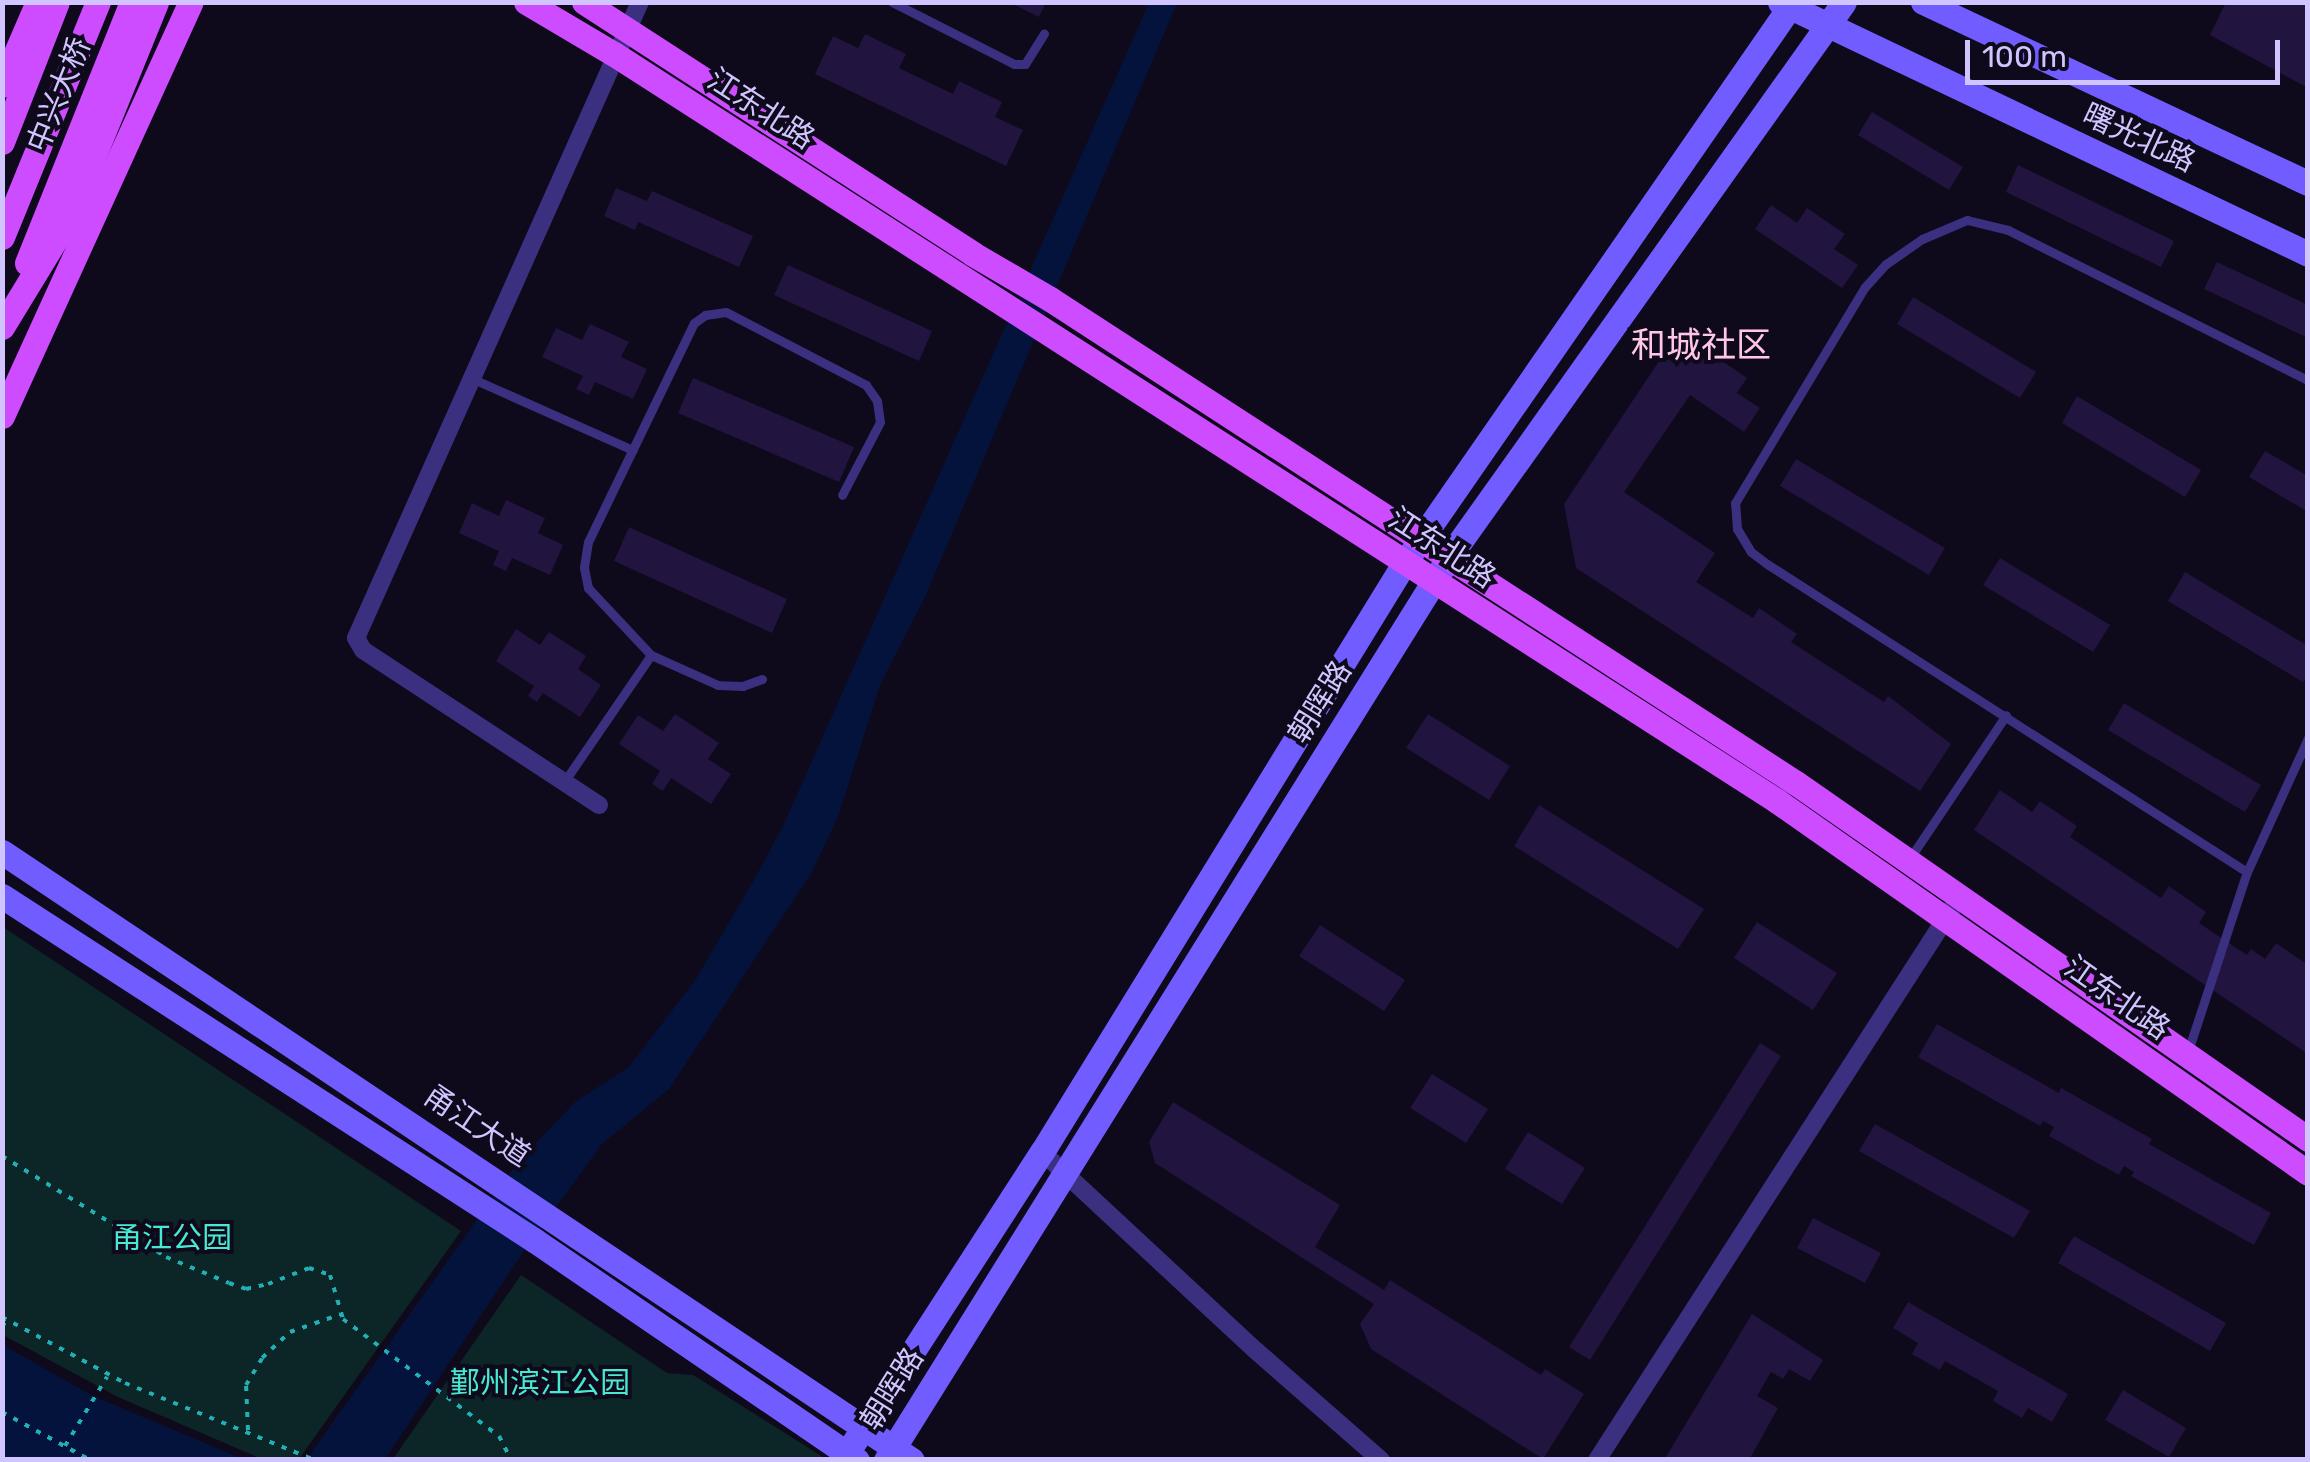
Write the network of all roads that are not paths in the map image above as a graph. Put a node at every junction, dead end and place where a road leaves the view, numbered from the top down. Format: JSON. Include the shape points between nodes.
{"nodes":[{"id":1,"x":38,"y":2,"type":"edge"},
{"id":2,"x":57,"y":2,"type":"edge"},
{"id":3,"x":98,"y":2,"type":"edge"},
{"id":4,"x":132,"y":2,"type":"edge"},
{"id":5,"x":156,"y":2,"type":"edge"},
{"id":6,"x":191,"y":2,"type":"edge"},
{"id":7,"x":526,"y":2,"type":"edge"},
{"id":8,"x":584,"y":2,"type":"edge"},
{"id":9,"x":640,"y":2,"type":"edge"},
{"id":10,"x":892,"y":2,"type":"edge"},
{"id":11,"x":1844,"y":2,"type":"edge"},
{"id":12,"x":1923,"y":2,"type":"edge"},
{"id":13,"x":1788,"y":4,"type":"edge"},
{"id":14,"x":1830,"y":27,"type":"junction"},
{"id":15,"x":628,"y":30,"type":"junction"},
{"id":16,"x":1044,"y":34,"type":"dead end"},
{"id":17,"x":614,"y":54,"type":"junction"},
{"id":18,"x":2,"y":86,"type":"edge"},
{"id":19,"x":2,"y":142,"type":"edge"},
{"id":20,"x":2308,"y":183,"type":"edge"},
{"id":21,"x":2,"y":237,"type":"edge"},
{"id":22,"x":2308,"y":254,"type":"edge"},
{"id":23,"x":2,"y":325,"type":"edge"},
{"id":24,"x":471,"y":378,"type":"junction"},
{"id":25,"x":2308,"y":380,"type":"edge"},
{"id":26,"x":2,"y":416,"type":"edge"},
{"id":27,"x":632,"y":450,"type":"junction"},
{"id":28,"x":842,"y":494,"type":"dead end"},
{"id":29,"x":1421,"y":538,"type":"junction"},
{"id":30,"x":1449,"y":557,"type":"junction"},
{"id":31,"x":1405,"y":562,"type":"junction"},
{"id":32,"x":1434,"y":580,"type":"junction"},
{"id":33,"x":651,"y":655,"type":"junction"},
{"id":34,"x":762,"y":680,"type":"dead end"},
{"id":35,"x":2006,"y":715,"type":"junction"},
{"id":36,"x":2308,"y":738,"type":"edge"},
{"id":37,"x":564,"y":782,"type":"junction"},
{"id":38,"x":600,"y":805,"type":"dead end"},
{"id":39,"x":2,"y":852,"type":"edge"},
{"id":40,"x":1908,"y":861,"type":"junction"},
{"id":41,"x":2246,"y":872,"type":"junction"},
{"id":42,"x":2,"y":896,"type":"edge"},
{"id":43,"x":1953,"y":906,"type":"junction"},
{"id":44,"x":2187,"y":1053,"type":"junction"},
{"id":45,"x":2308,"y":1139,"type":"edge"},
{"id":46,"x":1042,"y":1152,"type":"junction"},
{"id":47,"x":1064,"y":1172,"type":"junction"},
{"id":48,"x":2308,"y":1173,"type":"edge"},
{"id":49,"x":864,"y":1428,"type":"junction"},
{"id":50,"x":852,"y":1456,"type":"edge"},
{"id":51,"x":898,"y":1456,"type":"edge"},
{"id":52,"x":1382,"y":1460,"type":"edge"},
{"id":53,"x":1597,"y":1460,"type":"edge"}],
"edges":[{"from":1,"to":18,"type":"main road"},
{"from":2,"to":19,"type":"main road"},
{"from":3,"to":21,"type":"main road","name":"中兴大桥"},
{"from":4,"to":23,"type":"main road","name":"中兴大桥"},
{"from":5,"to":23,"type":"main road","via":[[68,218]]},
{"from":6,"to":26,"type":"main road"},
{"from":7,"to":17,"type":"main road","name":"江东北路"},
{"from":8,"to":15,"type":"main road","name":"江东北路"},
{"from":9,"to":15,"type":"street"},
{"from":10,"to":16,"type":"lane","via":[[1014,64],[1025,64]]},
{"from":11,"to":14,"type":"main road","name":"朝晖路"},
{"from":12,"to":20,"type":"main road","name":"曙光北路"},
{"from":13,"to":14,"type":"main road","name":"曙光北路"},
{"from":13,"to":29,"type":"main road","name":"朝晖路"},
{"from":14,"to":22,"type":"main road","name":"曙光北路"},
{"from":14,"to":30,"type":"main road","name":"朝晖路"},
{"from":15,"to":17,"type":"street"},
{"from":15,"to":29,"type":"main road","name":"江东北路"},
{"from":17,"to":24,"type":"street"},
{"from":17,"to":31,"type":"main road","name":"江东北路"},
{"from":24,"to":27,"type":"lane"},
{"from":24,"to":37,"type":"street","via":[[356,638],[363,650]]},
{"from":25,"to":35,"type":"lane","via":[[2008,230],[1967,220],[1922,239],[1865,287],[1749,474],[1734,503],[1737,529],[1768,564]]},
{"from":27,"to":28,"type":"lane","via":[[694,323],[726,312],[856,377],[877,401],[880,422]]},
{"from":27,"to":33,"type":"lane","via":[[588,542],[584,566],[588,588]]},
{"from":29,"to":30,"type":"main road","name":"江东北路"},
{"from":29,"to":31,"type":"main road","name":"朝晖路"},
{"from":30,"to":32,"type":"main road","name":"朝晖路"},
{"from":30,"to":40,"type":"main road","name":"江东北路"},
{"from":31,"to":32,"type":"main road","name":"江东北路"},
{"from":31,"to":46,"type":"main road","name":"朝晖路"},
{"from":32,"to":43,"type":"main road","name":"江东北路"},
{"from":32,"to":47,"type":"main road","name":"朝晖路"},
{"from":33,"to":34,"type":"lane","via":[[718,685]]},
{"from":33,"to":37,"type":"lane"},
{"from":35,"to":40,"type":"lane"},
{"from":35,"to":41,"type":"lane"},
{"from":36,"to":41,"type":"lane"},
{"from":37,"to":38,"type":"street"},
{"from":39,"to":49,"type":"main road","name":"甬江大道"},
{"from":40,"to":43,"type":"main road","name":"江东北路"},
{"from":41,"to":44,"type":"lane"},
{"from":42,"to":50,"type":"main road","via":[[534,1240]]},
{"from":43,"to":44,"type":"main road","name":"江东北路"},
{"from":43,"to":48,"type":"main road","name":"江东北路"},
{"from":43,"to":53,"type":"street"},
{"from":44,"to":45,"type":"main road","name":"江东北路"},
{"from":46,"to":47,"type":"street"},
{"from":46,"to":49,"type":"main road","name":"朝晖路"},
{"from":47,"to":51,"type":"main road","name":"朝晖路"},
{"from":47,"to":52,"type":"street"},
{"from":49,"to":50,"type":"main road","name":"朝晖路"},
{"from":49,"to":51,"type":"main road","name":"甬江大道"}]}
